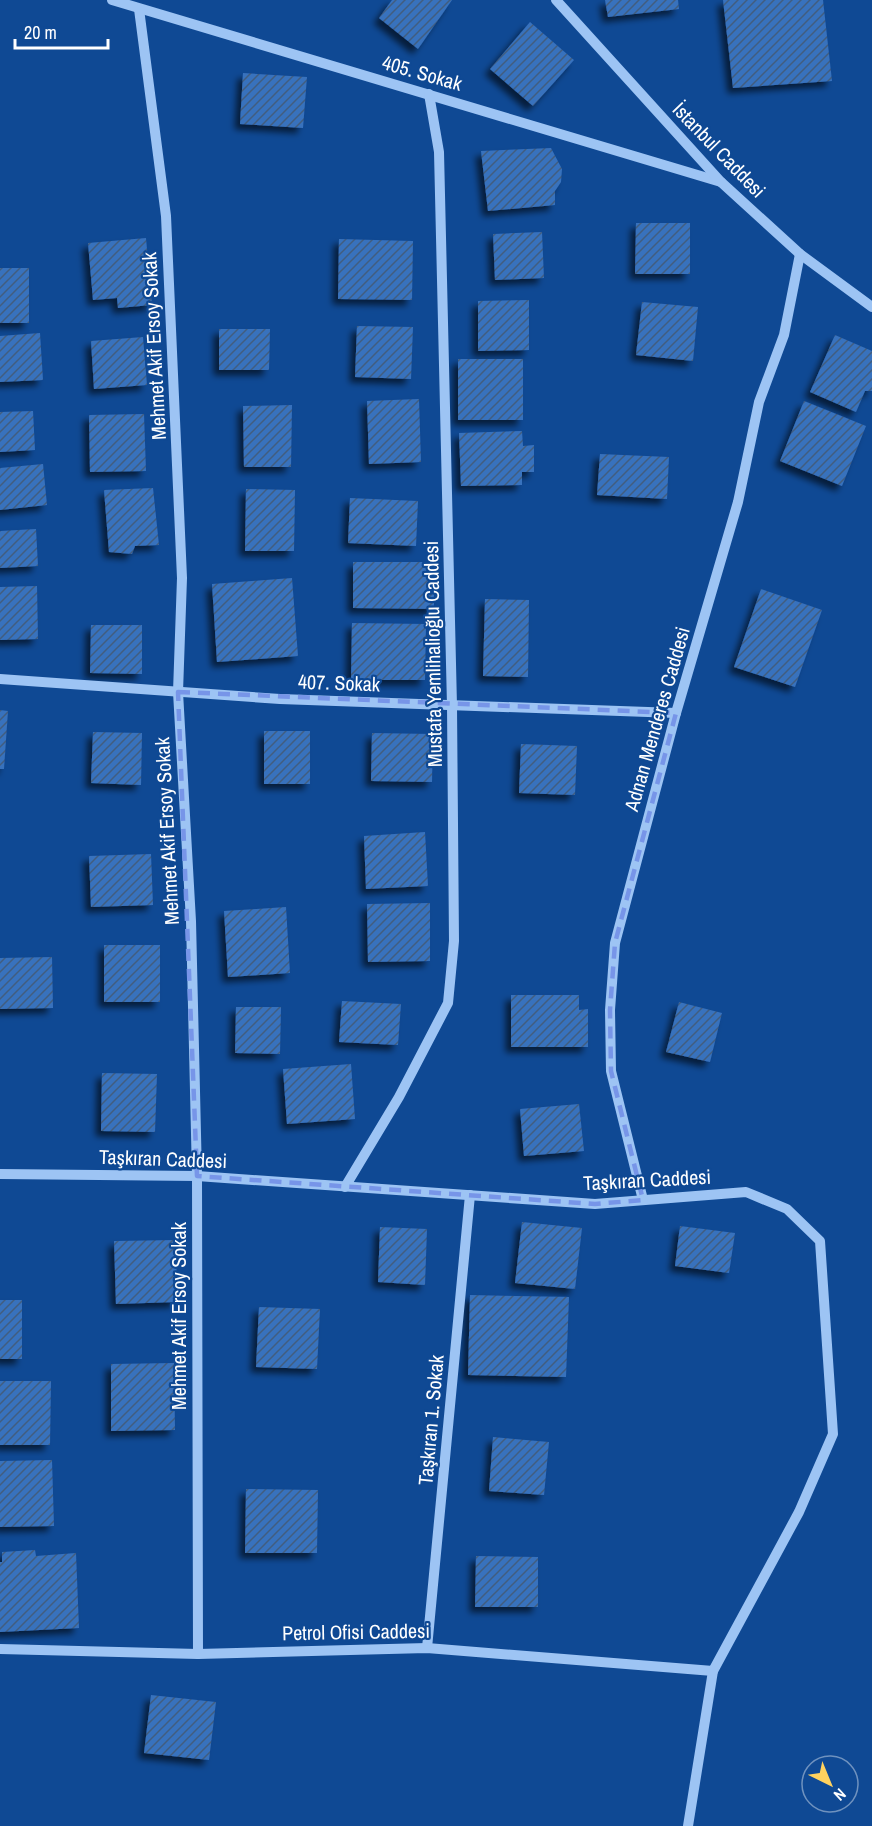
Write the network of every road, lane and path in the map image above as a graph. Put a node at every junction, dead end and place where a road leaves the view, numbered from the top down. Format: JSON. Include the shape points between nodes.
{"nodes":[{"id":1,"x":112,"y":0,"type":"edge"},
{"id":2,"x":556,"y":0,"type":"edge"},
{"id":3,"x":139,"y":9,"type":"junction"},
{"id":4,"x":429,"y":94,"type":"junction"},
{"id":5,"x":721,"y":182,"type":"junction"},
{"id":6,"x":800,"y":254,"type":"junction"},
{"id":7,"x":872,"y":307,"type":"edge"},
{"id":8,"x":0,"y":679,"type":"edge"},
{"id":9,"x":178,"y":692,"type":"junction"},
{"id":10,"x":452,"y":706,"type":"junction"},
{"id":11,"x":676,"y":713,"type":"junction"},
{"id":12,"x":0,"y":1174,"type":"edge"},
{"id":13,"x":197,"y":1176,"type":"junction"},
{"id":14,"x":345,"y":1187,"type":"junction"},
{"id":15,"x":470,"y":1195,"type":"junction"},
{"id":16,"x":643,"y":1200,"type":"junction"},
{"id":17,"x":427,"y":1648,"type":"junction"},
{"id":18,"x":0,"y":1649,"type":"edge"},
{"id":19,"x":198,"y":1654,"type":"junction"},
{"id":20,"x":713,"y":1671,"type":"junction"},
{"id":21,"x":688,"y":1826,"type":"edge"}],
"edges":[{"from":1,"to":3,"type":"street","name":"405. Sokak"},
{"from":2,"to":5,"type":"street","name":"İstanbul Caddesi"},
{"from":3,"to":4,"type":"street","name":"405. Sokak"},
{"from":3,"to":9,"type":"street","name":"Mehmet Akif Ersoy Sokak","via":[[166,216],[182,578]]},
{"from":4,"to":5,"type":"street","name":"405. Sokak"},
{"from":4,"to":10,"type":"street","name":"Mustafa Yemlihalioğlu Caddesi","via":[[439,152]]},
{"from":5,"to":6,"type":"street","name":"İstanbul Caddesi"},
{"from":6,"to":7,"type":"street","name":"İstanbul Caddesi"},
{"from":6,"to":11,"type":"street","name":"Adnan Menderes Caddesi","via":[[784,335],[759,402],[738,502]]},
{"from":8,"to":9,"type":"street","name":"407. Sokak"},
{"from":9,"to":10,"type":"street","name":"407. Sokak"},
{"from":9,"to":13,"type":"street","name":"Mehmet Akif Ersoy Sokak","via":[[190,921]]},
{"from":10,"to":11,"type":"street","name":"407. Sokak"},
{"from":10,"to":14,"type":"street","name":"Mustafa Yemlihalioğlu Caddesi","via":[[454,941],[448,1002],[399,1097]]},
{"from":11,"to":16,"type":"street","name":"Adnan Menderes Caddesi","via":[[615,943],[610,1010],[611,1071]]},
{"from":12,"to":13,"type":"street","name":"Taşkıran Caddesi"},
{"from":13,"to":14,"type":"street","name":"Taşkıran Caddesi"},
{"from":13,"to":19,"type":"street","name":"Mehmet Akif Ersoy Sokak"},
{"from":14,"to":15,"type":"street","name":"Taşkıran Caddesi"},
{"from":15,"to":16,"type":"street","name":"Taşkıran Caddesi","via":[[595,1204]]},
{"from":15,"to":17,"type":"street","name":"Taşkıran 1. Sokak"},
{"from":16,"to":20,"type":"street","name":"Taşkıran Caddesi","via":[[746,1192],[787,1209],[820,1241],[833,1434],[799,1512]]},
{"from":17,"to":19,"type":"street","name":"Petrol Ofisi Caddesi"},
{"from":17,"to":20,"type":"street","name":"Petrol Ofisi Caddesi"},
{"from":18,"to":19,"type":"street","name":"Petrol Ofisi Caddesi"},
{"from":20,"to":21,"type":"street","name":"Taşkıran Caddesi"}]}
